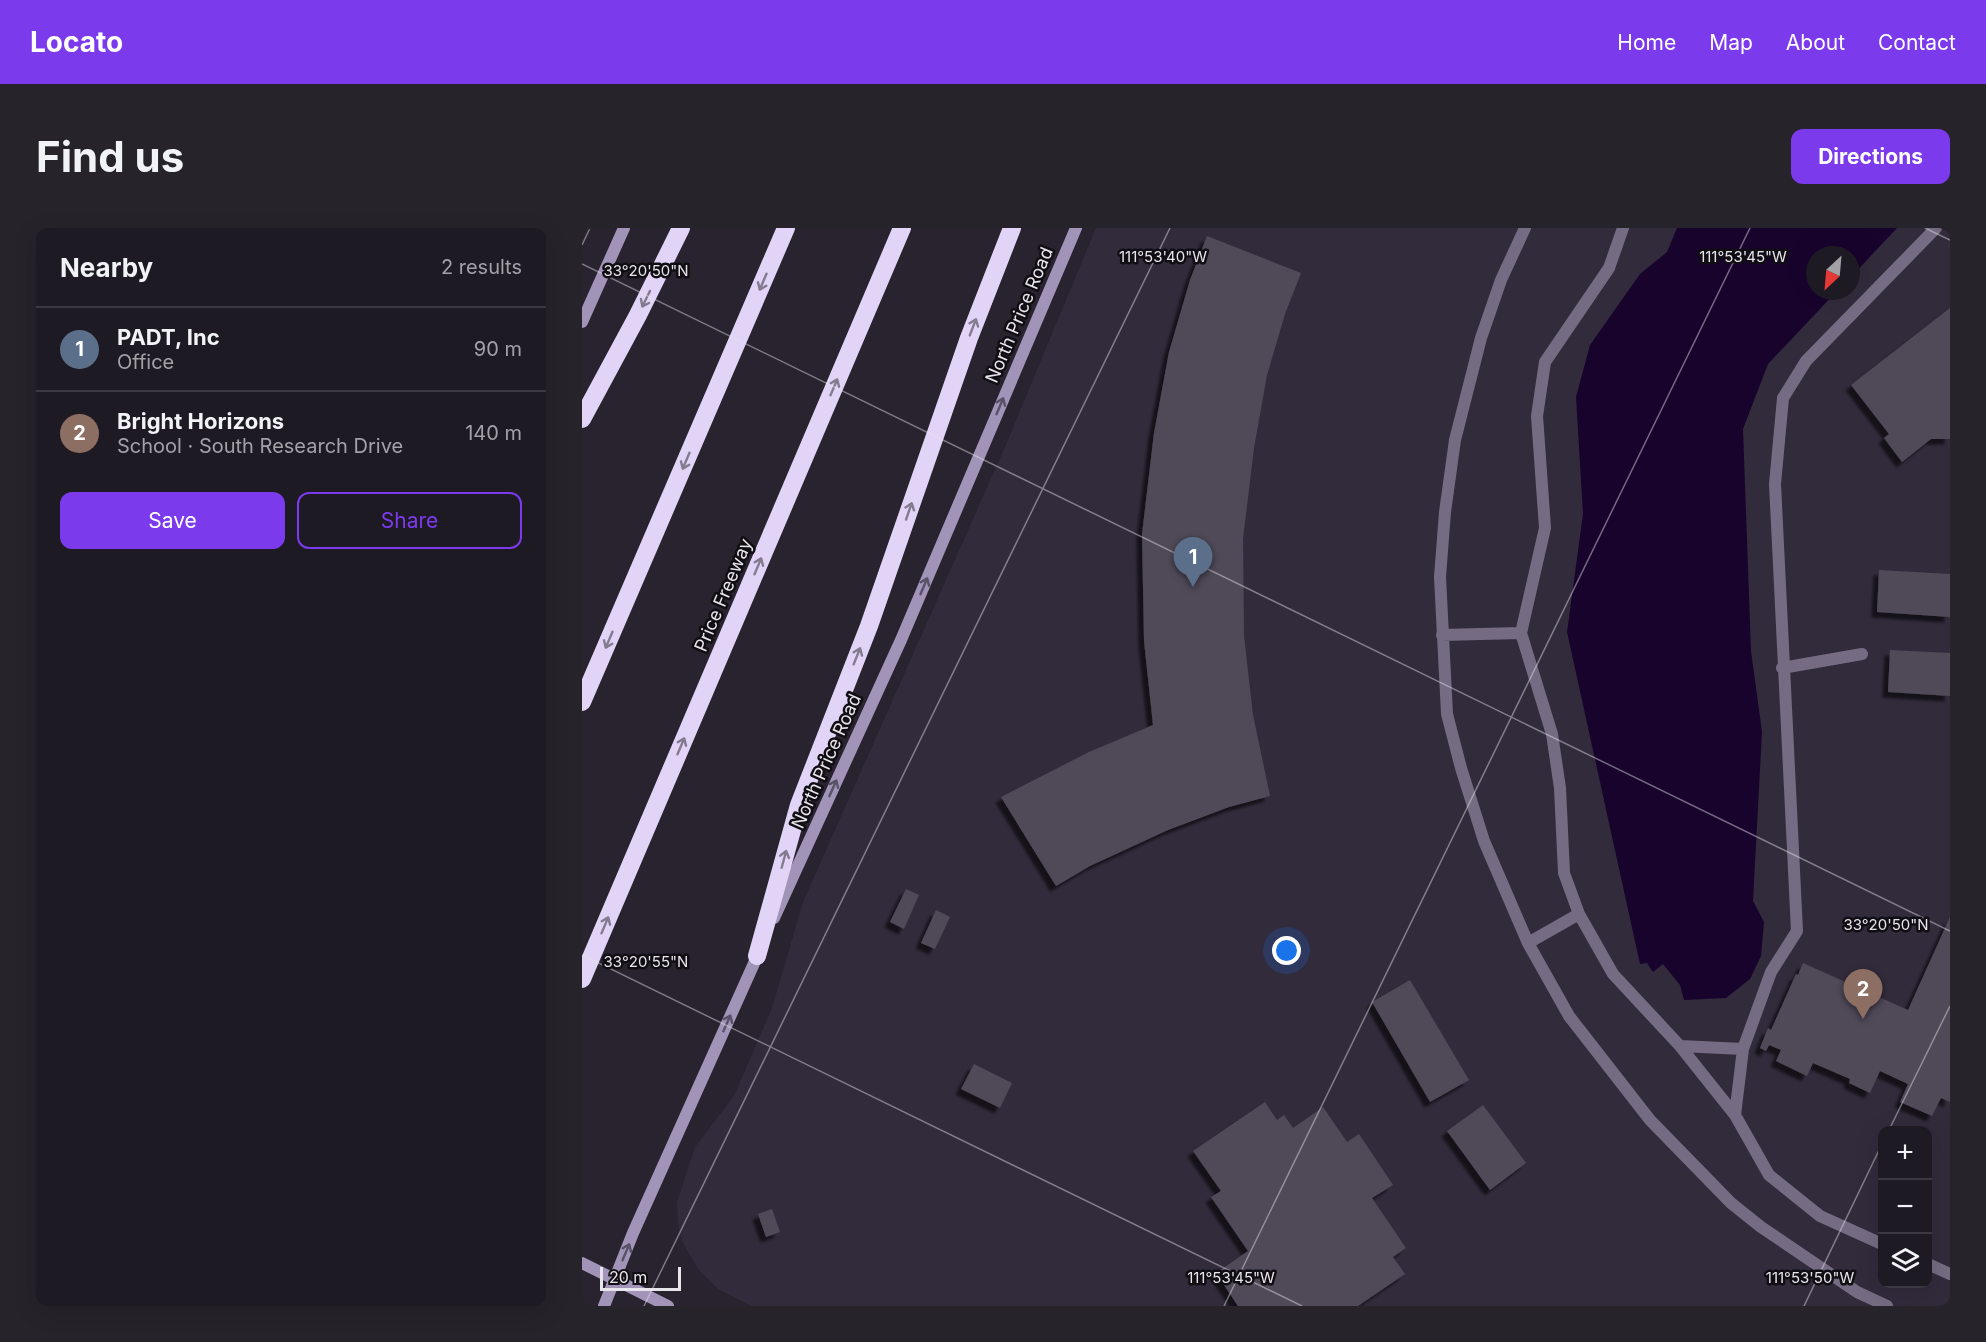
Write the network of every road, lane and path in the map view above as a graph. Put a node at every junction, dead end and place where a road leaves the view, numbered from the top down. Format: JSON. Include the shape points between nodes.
{"nodes":[{"id":1,"x":624,"y":228,"type":"edge"},
{"id":2,"x":681,"y":228,"type":"edge"},
{"id":3,"x":786,"y":228,"type":"edge"},
{"id":4,"x":902,"y":228,"type":"edge"},
{"id":5,"x":1012,"y":228,"type":"edge"},
{"id":6,"x":1076,"y":228,"type":"edge"},
{"id":7,"x":1525,"y":228,"type":"edge"},
{"id":8,"x":1623,"y":228,"type":"edge"},
{"id":9,"x":1936,"y":228,"type":"edge"},
{"id":10,"x":582,"y":322,"type":"edge"},
{"id":11,"x":582,"y":419,"type":"edge"},
{"id":12,"x":1521,"y":633,"type":"junction"},
{"id":13,"x":1442,"y":635,"type":"junction"},
{"id":14,"x":1862,"y":654,"type":"dead end"},
{"id":15,"x":1782,"y":668,"type":"junction"},
{"id":16,"x":582,"y":702,"type":"edge"},
{"id":17,"x":1579,"y":914,"type":"junction"},
{"id":18,"x":1528,"y":943,"type":"junction"},
{"id":19,"x":757,"y":956,"type":"junction"},
{"id":20,"x":582,"y":979,"type":"edge"},
{"id":21,"x":1680,"y":1047,"type":"junction"},
{"id":22,"x":1743,"y":1050,"type":"junction"},
{"id":23,"x":1735,"y":1115,"type":"junction"},
{"id":24,"x":1878,"y":1242,"type":"edge"},
{"id":25,"x":582,"y":1263,"type":"edge"},
{"id":26,"x":1932,"y":1266,"type":"edge"},
{"id":27,"x":1950,"y":1274,"type":"edge"},
{"id":28,"x":615,"y":1279,"type":"junction"},
{"id":29,"x":604,"y":1306,"type":"edge"},
{"id":30,"x":668,"y":1306,"type":"edge"},
{"id":31,"x":1887,"y":1306,"type":"edge"}],
"edges":[{"from":1,"to":10,"type":"main road"},
{"from":2,"to":11,"type":"highway","one_way":true},
{"from":3,"to":16,"type":"highway","one_way":true},
{"from":20,"to":4,"type":"highway","name":"Price Freeway","one_way":true},
{"from":19,"to":5,"type":"highway","one_way":true,"via":[[799,805],[869,626],[969,338]]},
{"from":19,"to":6,"type":"main road","name":"North Price Road","one_way":true,"via":[[901,640]]},
{"from":7,"to":13,"type":"street","via":[[1481,338],[1455,440],[1440,576]]},
{"from":8,"to":12,"type":"street","via":[[1609,268],[1545,362],[1538,416],[1545,528]]},
{"from":9,"to":15,"type":"street","via":[[1806,361],[1783,398],[1775,484]]},
{"from":12,"to":13,"type":"street"},
{"from":12,"to":17,"type":"street","via":[[1552,734],[1560,788],[1564,873]]},
{"from":13,"to":18,"type":"street","via":[[1447,714],[1461,768],[1484,841]]},
{"from":14,"to":15,"type":"street"},
{"from":15,"to":22,"type":"street","via":[[1797,931],[1771,972]]},
{"from":17,"to":18,"type":"street"},
{"from":17,"to":21,"type":"street","via":[[1613,974]]},
{"from":18,"to":31,"type":"street","via":[[1569,1016],[1650,1120],[1731,1203],[1797,1253],[1857,1292]]},
{"from":28,"to":19,"type":"main road","name":"North Price Road","one_way":true},
{"from":21,"to":22,"type":"street"},
{"from":21,"to":23,"type":"street"},
{"from":22,"to":23,"type":"street"},
{"from":23,"to":24,"type":"street","via":[[1769,1175],[1820,1216]]},
{"from":25,"to":28,"type":"main road"},
{"from":26,"to":27,"type":"street"},
{"from":28,"to":29,"type":"main road","name":"North Price Road"},
{"from":28,"to":30,"type":"main road"}]}
